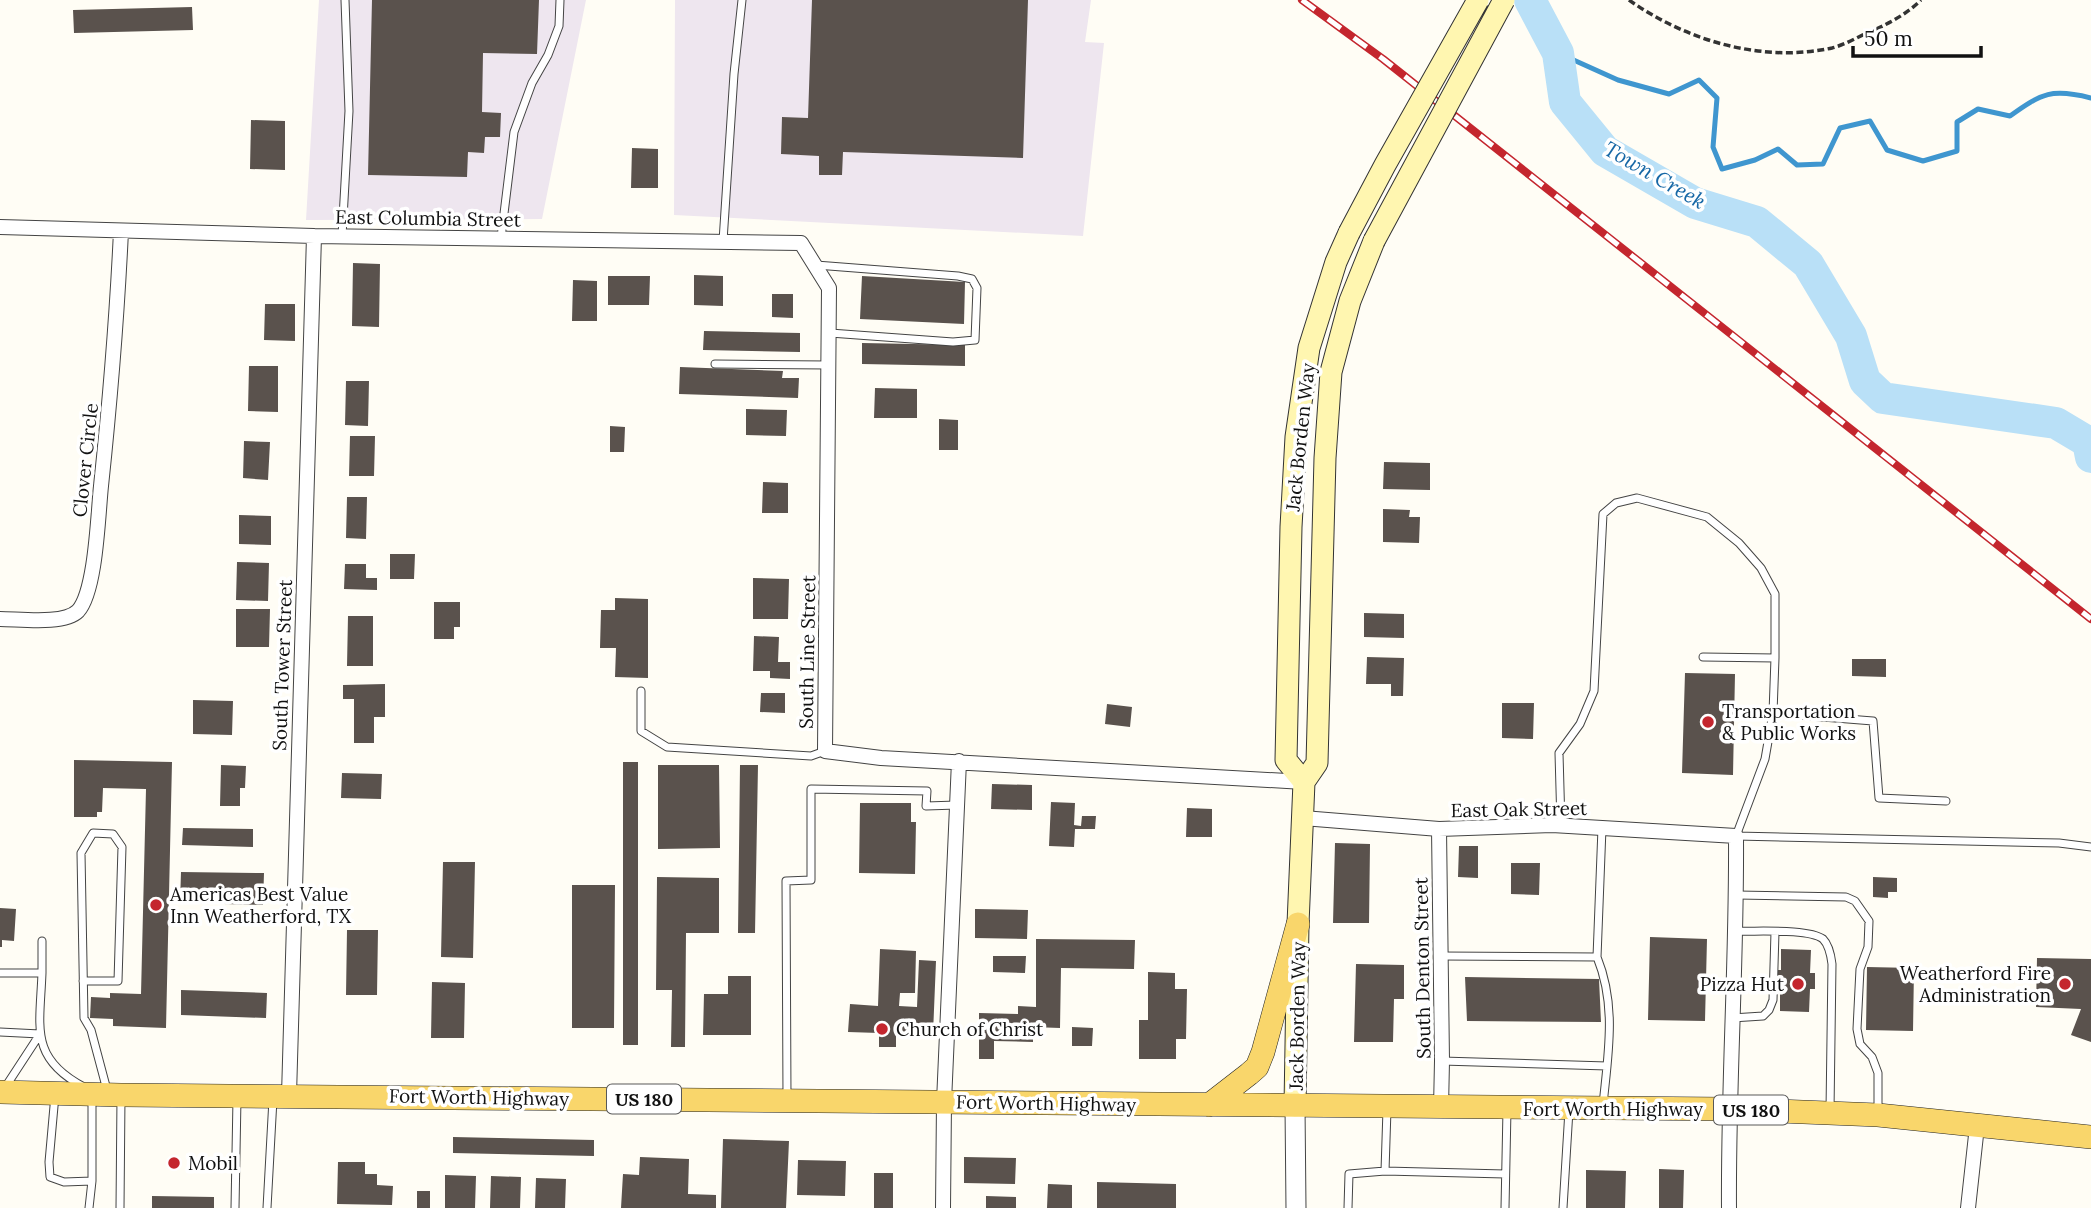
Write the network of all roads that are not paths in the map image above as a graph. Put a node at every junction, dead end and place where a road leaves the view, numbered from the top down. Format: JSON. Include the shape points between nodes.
{"nodes":[{"id":1,"x":345,"y":0,"type":"edge"},
{"id":2,"x":560,"y":0,"type":"edge"},
{"id":3,"x":742,"y":0,"type":"edge"},
{"id":4,"x":1478,"y":0,"type":"edge"},
{"id":5,"x":1504,"y":0,"type":"edge"},
{"id":6,"x":0,"y":227,"type":"edge"},
{"id":7,"x":121,"y":231,"type":"junction"},
{"id":8,"x":314,"y":236,"type":"junction"},
{"id":9,"x":342,"y":236,"type":"junction"},
{"id":10,"x":500,"y":239,"type":"junction"},
{"id":11,"x":723,"y":241,"type":"junction"},
{"id":12,"x":815,"y":265,"type":"junction"},
{"id":13,"x":830,"y":288,"type":"joint"},
{"id":14,"x":830,"y":333,"type":"junction"},
{"id":15,"x":715,"y":364,"type":"dead end"},
{"id":16,"x":829,"y":365,"type":"junction"},
{"id":17,"x":0,"y":619,"type":"edge"},
{"id":18,"x":1703,"y":657,"type":"dead end"},
{"id":19,"x":1775,"y":658,"type":"junction"},
{"id":20,"x":641,"y":691,"type":"dead end"},
{"id":21,"x":1773,"y":713,"type":"junction"},
{"id":22,"x":825,"y":751,"type":"junction"},
{"id":23,"x":960,"y":761,"type":"junction"},
{"id":24,"x":1304,"y":782,"type":"junction"},
{"id":25,"x":1946,"y":801,"type":"dead end"},
{"id":26,"x":957,"y":805,"type":"junction"},
{"id":27,"x":1303,"y":818,"type":"junction"},
{"id":28,"x":1561,"y":825,"type":"junction"},
{"id":29,"x":1602,"y":827,"type":"junction"},
{"id":30,"x":1439,"y":829,"type":"junction"},
{"id":31,"x":1736,"y":836,"type":"junction"},
{"id":32,"x":2091,"y":847,"type":"edge"},
{"id":33,"x":1737,"y":895,"type":"junction"},
{"id":34,"x":1298,"y":924,"type":"junction"},
{"id":35,"x":1735,"y":931,"type":"junction"},
{"id":36,"x":1775,"y":932,"type":"junction"},
{"id":37,"x":42,"y":941,"type":"dead end"},
{"id":38,"x":1441,"y":956,"type":"junction"},
{"id":39,"x":1597,"y":957,"type":"junction"},
{"id":40,"x":0,"y":973,"type":"edge"},
{"id":41,"x":42,"y":973,"type":"junction"},
{"id":42,"x":83,"y":981,"type":"junction"},
{"id":43,"x":1732,"y":1018,"type":"junction"},
{"id":44,"x":0,"y":1032,"type":"edge"},
{"id":45,"x":40,"y":1034,"type":"junction"},
{"id":46,"x":1442,"y":1061,"type":"junction"},
{"id":47,"x":1607,"y":1066,"type":"junction"},
{"id":48,"x":1,"y":1092,"type":"edge"},
{"id":49,"x":55,"y":1093,"type":"junction"},
{"id":50,"x":105,"y":1094,"type":"junction"},
{"id":51,"x":237,"y":1094,"type":"junction"},
{"id":52,"x":281,"y":1094,"type":"junction"},
{"id":53,"x":787,"y":1100,"type":"junction"},
{"id":54,"x":944,"y":1102,"type":"junction"},
{"id":55,"x":1209,"y":1105,"type":"junction"},
{"id":56,"x":1295,"y":1106,"type":"junction"},
{"id":57,"x":1388,"y":1107,"type":"junction"},
{"id":58,"x":1441,"y":1108,"type":"junction"},
{"id":59,"x":1507,"y":1108,"type":"junction"},
{"id":60,"x":1569,"y":1109,"type":"junction"},
{"id":61,"x":1603,"y":1109,"type":"junction"},
{"id":62,"x":1728,"y":1109,"type":"junction"},
{"id":63,"x":1830,"y":1112,"type":"junction"},
{"id":64,"x":1878,"y":1115,"type":"junction"},
{"id":65,"x":1977,"y":1126,"type":"junction"},
{"id":66,"x":2091,"y":1138,"type":"edge"},
{"id":67,"x":1385,"y":1171,"type":"junction"},
{"id":68,"x":1506,"y":1174,"type":"junction"},
{"id":69,"x":92,"y":1181,"type":"junction"},
{"id":70,"x":89,"y":1208,"type":"edge"},
{"id":71,"x":120,"y":1208,"type":"edge"},
{"id":72,"x":234,"y":1208,"type":"edge"},
{"id":73,"x":267,"y":1208,"type":"edge"},
{"id":74,"x":943,"y":1208,"type":"edge"},
{"id":75,"x":1296,"y":1208,"type":"edge"},
{"id":76,"x":1348,"y":1208,"type":"edge"},
{"id":77,"x":1505,"y":1208,"type":"edge"},
{"id":78,"x":1563,"y":1208,"type":"edge"},
{"id":79,"x":1728,"y":1208,"type":"edge"},
{"id":80,"x":1968,"y":1208,"type":"edge"}],
"edges":[{"from":1,"to":9,"type":"lane","via":[[349,111]]},
{"from":2,"to":10,"type":"lane","via":[[559,26],[514,132]]},
{"from":3,"to":11,"type":"lane"},
{"from":4,"to":24,"type":"main road","name":"Jack Borden Way","bridge":true,"via":[[1349,233],[1309,348],[1296,437],[1286,761]]},
{"from":5,"to":24,"type":"main road","name":"Jack Borden Way","bridge":true,"via":[[1374,241],[1350,301],[1331,372],[1317,763]]},
{"from":6,"to":7,"type":"street","name":"East Columbia Street"},
{"from":7,"to":8,"type":"street","name":"East Columbia Street"},
{"from":7,"to":17,"type":"street","name":"Clover Circle","via":[[116,342],[88,593],[78,610],[66,618]]},
{"from":8,"to":9,"type":"street","name":"East Columbia Street"},
{"from":8,"to":52,"type":"street","name":"South Tower Street"},
{"from":9,"to":10,"type":"street","name":"East Columbia Street"},
{"from":10,"to":11,"type":"street","name":"East Columbia Street"},
{"from":11,"to":12,"type":"street","name":"East Columbia Street","via":[[801,243]]},
{"from":12,"to":13,"type":"street","name":"East Columbia Street"},
{"from":12,"to":14,"type":"lane","via":[[958,276],[972,279],[977,288],[975,340]]},
{"from":13,"to":14,"type":"street","name":"South Line Street"},
{"from":14,"to":16,"type":"street","name":"South Line Street"},
{"from":15,"to":16,"type":"lane"},
{"from":16,"to":22,"type":"street","name":"South Line Street"},
{"from":18,"to":19,"type":"lane"},
{"from":19,"to":21,"type":"lane"},
{"from":19,"to":28,"type":"lane","via":[[1775,594],[1761,568],[1739,543],[1707,517],[1637,498],[1616,503],[1603,514],[1594,691],[1580,724],[1559,753]]},
{"from":20,"to":22,"type":"lane","via":[[641,731],[667,747],[811,756]]},
{"from":21,"to":25,"type":"lane","via":[[1873,722],[1879,798]]},
{"from":21,"to":31,"type":"lane","via":[[1766,759]]},
{"from":22,"to":23,"type":"street","name":"South Line Street"},
{"from":23,"to":24,"type":"street"},
{"from":23,"to":26,"type":"street"},
{"from":24,"to":27,"type":"main road","name":"Jack Borden Way"},
{"from":26,"to":53,"type":"lane","via":[[926,806],[927,791],[811,789],[811,880],[786,881]]},
{"from":26,"to":54,"type":"street"},
{"from":27,"to":30,"type":"street","name":"East Oak Street"},
{"from":27,"to":34,"type":"main road","name":"Jack Borden Way"},
{"from":28,"to":29,"type":"street","name":"East Oak Street"},
{"from":28,"to":30,"type":"street","name":"East Oak Street"},
{"from":29,"to":31,"type":"street","name":"East Oak Street"},
{"from":29,"to":39,"type":"lane"},
{"from":30,"to":38,"type":"street","name":"South Denton Street"},
{"from":31,"to":32,"type":"lane"},
{"from":31,"to":33,"type":"street"},
{"from":33,"to":35,"type":"street"},
{"from":33,"to":64,"type":"lane","via":[[1846,898],[1855,901],[1870,921],[1860,969],[1857,1029],[1860,1044],[1878,1073]]},
{"from":34,"to":55,"type":"main road","via":[[1264,1052],[1257,1066]]},
{"from":34,"to":56,"type":"main road","name":"Jack Borden Way"},
{"from":35,"to":36,"type":"lane"},
{"from":35,"to":43,"type":"street"},
{"from":36,"to":43,"type":"lane","via":[[1769,1010],[1763,1016]]},
{"from":36,"to":63,"type":"lane","via":[[1812,934],[1824,940],[1830,951]]},
{"from":37,"to":41,"type":"lane"},
{"from":38,"to":39,"type":"lane"},
{"from":38,"to":46,"type":"street","name":"South Denton Street"},
{"from":39,"to":47,"type":"lane","via":[[1607,981]]},
{"from":40,"to":41,"type":"lane"},
{"from":41,"to":45,"type":"lane"},
{"from":42,"to":42,"type":"lane","via":[[81,853],[93,833],[113,834],[122,847],[118,981]]},
{"from":42,"to":50,"type":"lane","via":[[84,1018],[91,1030]]},
{"from":43,"to":62,"type":"street"},
{"from":44,"to":45,"type":"lane"},
{"from":45,"to":48,"type":"lane"},
{"from":45,"to":50,"type":"lane","via":[[54,1067]]},
{"from":46,"to":47,"type":"lane"},
{"from":46,"to":58,"type":"street","name":"South Denton Street"},
{"from":47,"to":61,"type":"lane"},
{"from":48,"to":49,"type":"main road","name":"Fort Worth Highway","number":"US 180"},
{"from":49,"to":50,"type":"main road","name":"Fort Worth Highway","number":"US 180"},
{"from":49,"to":69,"type":"lane","via":[[50,1177],[64,1182]]},
{"from":50,"to":51,"type":"main road","name":"Fort Worth Highway","number":"US 180"},
{"from":50,"to":69,"type":"lane"},
{"from":50,"to":71,"type":"lane"},
{"from":51,"to":52,"type":"main road","name":"Fort Worth Highway","number":"US 180"},
{"from":51,"to":72,"type":"lane"},
{"from":52,"to":53,"type":"main road","name":"Fort Worth Highway","number":"US 180"},
{"from":52,"to":73,"type":"lane"},
{"from":53,"to":54,"type":"main road","name":"Fort Worth Highway","number":"US 180"},
{"from":54,"to":55,"type":"main road","name":"Fort Worth Highway","number":"US 180"},
{"from":54,"to":74,"type":"street"},
{"from":55,"to":56,"type":"main road","name":"Fort Worth Highway","number":"US 180"},
{"from":56,"to":57,"type":"main road","name":"Fort Worth Highway","number":"US 180"},
{"from":56,"to":75,"type":"street","name":"Jack Borden Way"},
{"from":57,"to":58,"type":"main road","name":"Fort Worth Highway","number":"US 180"},
{"from":57,"to":67,"type":"lane"},
{"from":58,"to":59,"type":"main road","name":"Fort Worth Highway","number":"US 180"},
{"from":59,"to":60,"type":"main road","name":"Fort Worth Highway","number":"US 180"},
{"from":59,"to":68,"type":"lane"},
{"from":60,"to":61,"type":"main road","name":"Fort Worth Highway","number":"US 180"},
{"from":60,"to":78,"type":"lane"},
{"from":61,"to":62,"type":"main road","name":"Fort Worth Highway","number":"US 180"},
{"from":62,"to":63,"type":"main road","name":"Fort Worth Highway","number":"US 180"},
{"from":62,"to":79,"type":"street"},
{"from":63,"to":64,"type":"main road","name":"Fort Worth Highway","number":"US 180"},
{"from":64,"to":65,"type":"main road","name":"Fort Worth Highway","number":"US 180"},
{"from":65,"to":66,"type":"main road","name":"Fort Worth Highway","number":"US 180"},
{"from":65,"to":80,"type":"street"},
{"from":67,"to":68,"type":"lane"},
{"from":67,"to":76,"type":"lane","via":[[1349,1174]]},
{"from":68,"to":77,"type":"lane"},
{"from":69,"to":70,"type":"lane"}]}
